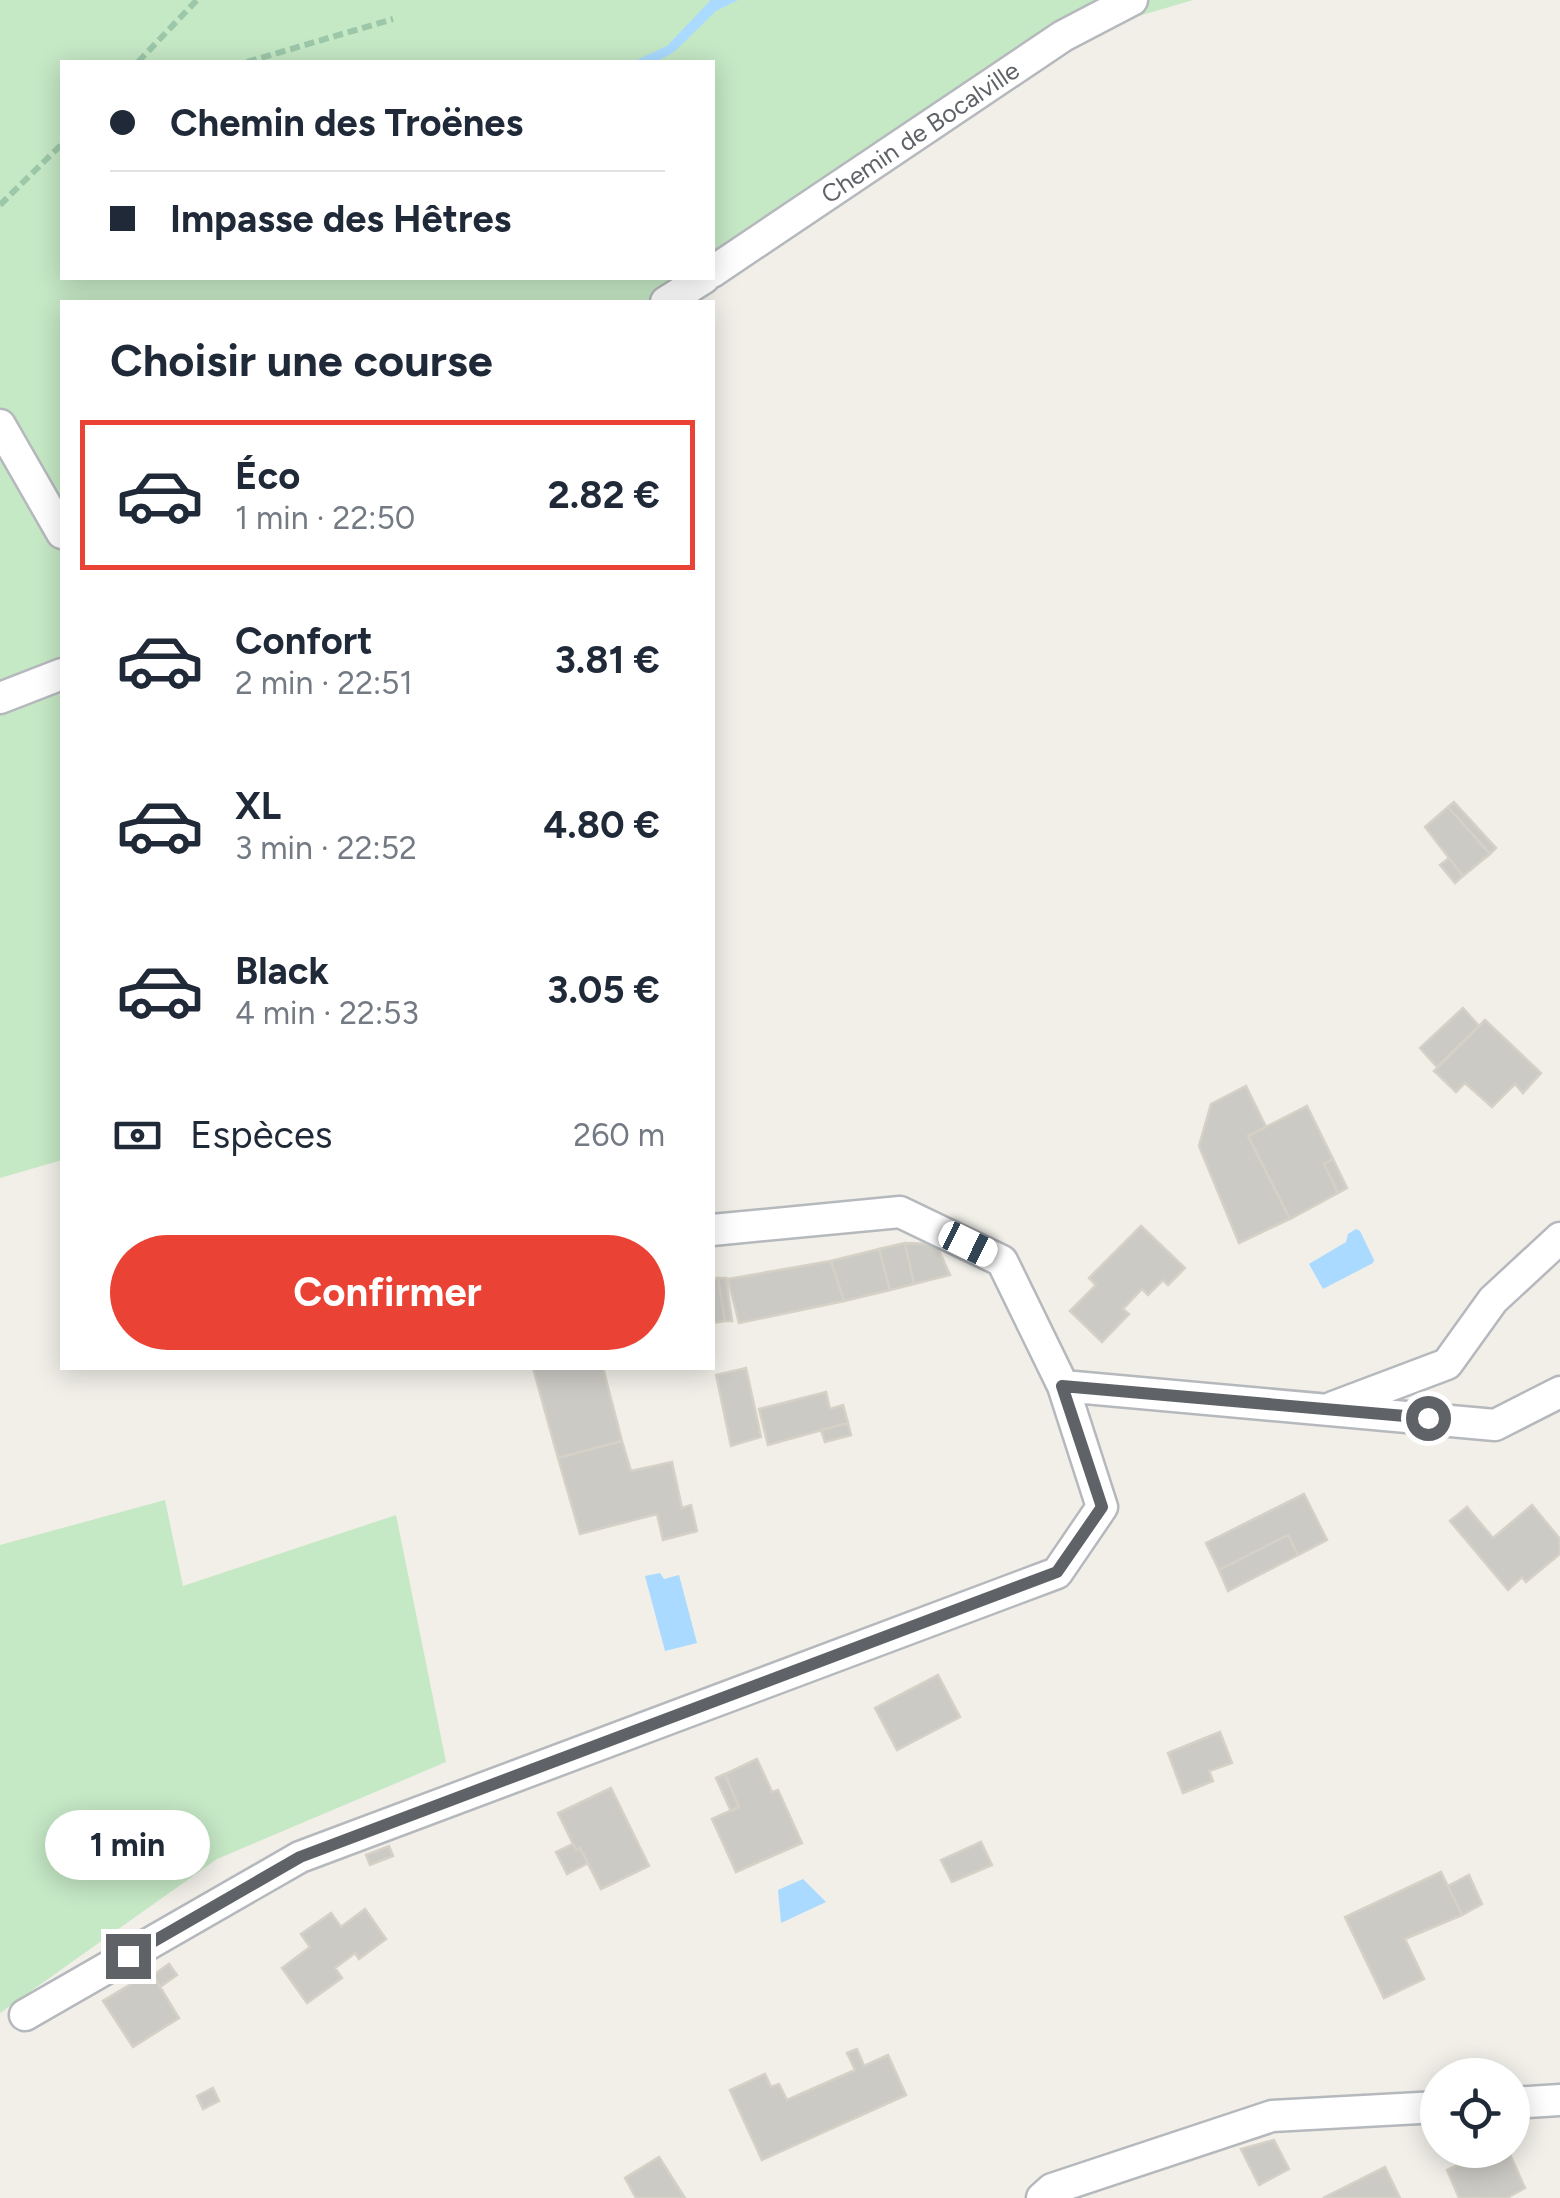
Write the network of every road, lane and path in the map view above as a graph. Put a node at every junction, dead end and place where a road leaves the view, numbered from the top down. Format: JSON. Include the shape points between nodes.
{"nodes":[{"id":1,"x":197,"y":0,"type":"edge"},
{"id":2,"x":1132,"y":0,"type":"edge"},
{"id":3,"x":393,"y":19,"type":"dead end"},
{"id":4,"x":140,"y":60,"type":"edge"},
{"id":5,"x":254,"y":60,"type":"edge"},
{"id":6,"x":60,"y":146,"type":"edge"},
{"id":7,"x":60,"y":154,"type":"edge"},
{"id":8,"x":42,"y":166,"type":"junction"},
{"id":9,"x":0,"y":205,"type":"edge"},
{"id":10,"x":715,"y":270,"type":"edge"},
{"id":11,"x":701,"y":280,"type":"edge"},
{"id":12,"x":669,"y":300,"type":"edge"},
{"id":13,"x":0,"y":425,"type":"edge"},
{"id":14,"x":60,"y":530,"type":"edge"},
{"id":15,"x":60,"y":675,"type":"edge"},
{"id":16,"x":0,"y":698,"type":"edge"},
{"id":17,"x":715,"y":1230,"type":"edge"},
{"id":18,"x":1560,"y":1238,"type":"edge"},
{"id":19,"x":1062,"y":1386,"type":"junction"},
{"id":20,"x":1560,"y":1392,"type":"edge"},
{"id":21,"x":1327,"y":1410,"type":"junction"},
{"id":22,"x":24,"y":2015,"type":"dead end"},
{"id":23,"x":1560,"y":2100,"type":"edge"},
{"id":24,"x":1530,"y":2102,"type":"edge"},
{"id":25,"x":1420,"y":2108,"type":"edge"},
{"id":26,"x":1042,"y":2198,"type":"edge"}],
"edges":[{"from":1,"to":4,"type":"path"},
{"from":2,"to":10,"type":"street","name":"Chemin de Bocalville","via":[[1063,36]]},
{"from":3,"to":5,"type":"path"},
{"from":6,"to":8,"type":"path"},
{"from":7,"to":8,"type":"path"},
{"from":8,"to":9,"type":"path"},
{"from":11,"to":12,"type":"street"},
{"from":13,"to":14,"type":"street"},
{"from":15,"to":16,"type":"street"},
{"from":17,"to":19,"type":"street","via":[[900,1212],[1002,1261]]},
{"from":18,"to":21,"type":"street","via":[[1493,1300],[1448,1364]]},
{"from":19,"to":21,"type":"street"},
{"from":19,"to":22,"type":"street","via":[[1102,1507],[1057,1572],[300,1857]]},
{"from":20,"to":21,"type":"street","via":[[1495,1424]]},
{"from":23,"to":24,"type":"street"},
{"from":25,"to":26,"type":"street","via":[[1272,2116],[1052,2189]]}]}
